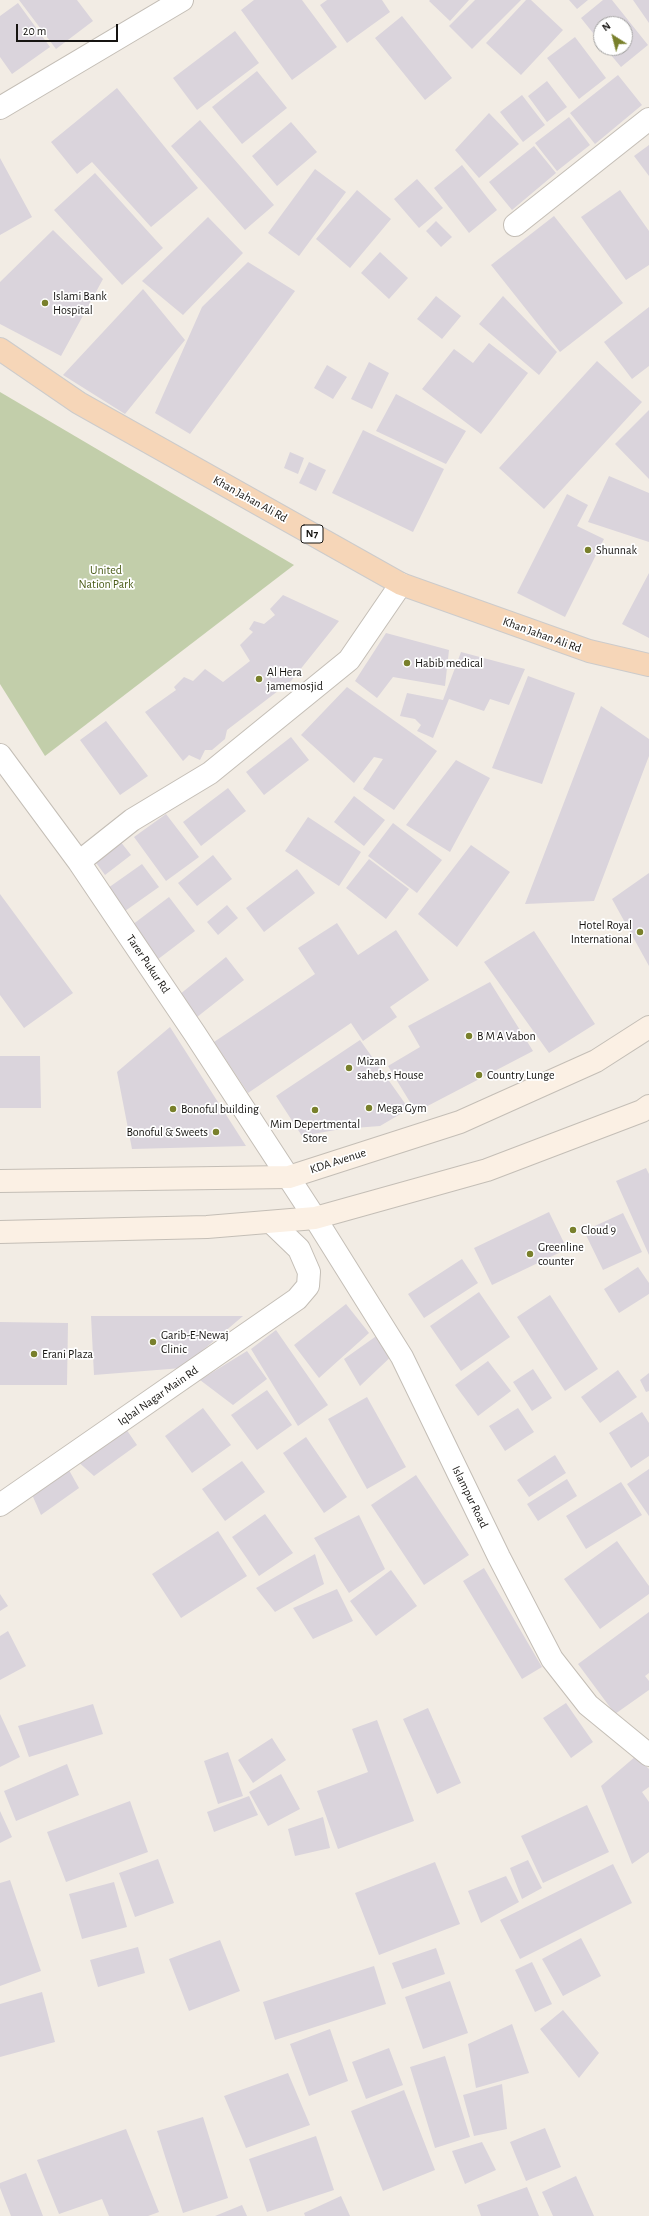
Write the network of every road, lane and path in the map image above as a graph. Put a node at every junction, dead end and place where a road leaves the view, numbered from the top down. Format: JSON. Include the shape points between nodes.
{"nodes":[{"id":1,"x":182,"y":0,"type":"edge"},
{"id":2,"x":0,"y":108,"type":"edge"},
{"id":3,"x":649,"y":119,"type":"edge"},
{"id":4,"x":515,"y":225,"type":"dead end"},
{"id":5,"x":0,"y":349,"type":"edge"},
{"id":6,"x":401,"y":584,"type":"junction"},
{"id":7,"x":649,"y":665,"type":"edge"},
{"id":8,"x":0,"y":755,"type":"edge"},
{"id":9,"x":79,"y":862,"type":"junction"},
{"id":10,"x":649,"y":1027,"type":"edge"},
{"id":11,"x":649,"y":1106,"type":"edge"},
{"id":12,"x":289,"y":1177,"type":"junction"},
{"id":13,"x":0,"y":1181,"type":"edge"},
{"id":14,"x":315,"y":1218,"type":"junction"},
{"id":15,"x":272,"y":1223,"type":"junction"},
{"id":16,"x":0,"y":1232,"type":"edge"},
{"id":17,"x":0,"y":1505,"type":"edge"},
{"id":18,"x":649,"y":1755,"type":"edge"}],
"edges":[{"from":1,"to":2,"type":"street"},
{"from":3,"to":4,"type":"street"},
{"from":5,"to":6,"type":"highway","name":"Khan Jahan Ali Rd","number":"N7","via":[[80,403]]},
{"from":6,"to":7,"type":"highway","name":"Khan Jahan Ali Rd","number":"N7","via":[[588,651]]},
{"from":6,"to":9,"type":"street","via":[[349,660],[210,773],[132,820]]},
{"from":8,"to":9,"type":"street","name":"Tarer Pukur Rd"},
{"from":9,"to":12,"type":"street","name":"Tarer Pukur Rd"},
{"from":10,"to":12,"type":"main road","name":"KDA Avenue","via":[[596,1061],[460,1122]]},
{"from":11,"to":14,"type":"main road","via":[[642,1111],[487,1170]]},
{"from":12,"to":13,"type":"main road","name":"KDA Avenue"},
{"from":12,"to":14,"type":"street","name":"Tarer Pukur Rd"},
{"from":14,"to":15,"type":"main road"},
{"from":14,"to":18,"type":"street","name":"Islampur Road","via":[[402,1357],[499,1557],[552,1659],[588,1705]]},
{"from":15,"to":16,"type":"main road"},
{"from":15,"to":17,"type":"street","name":"Iqbal Nagar Main Rd","via":[[299,1249],[309,1272],[308,1286],[297,1299]]}]}
